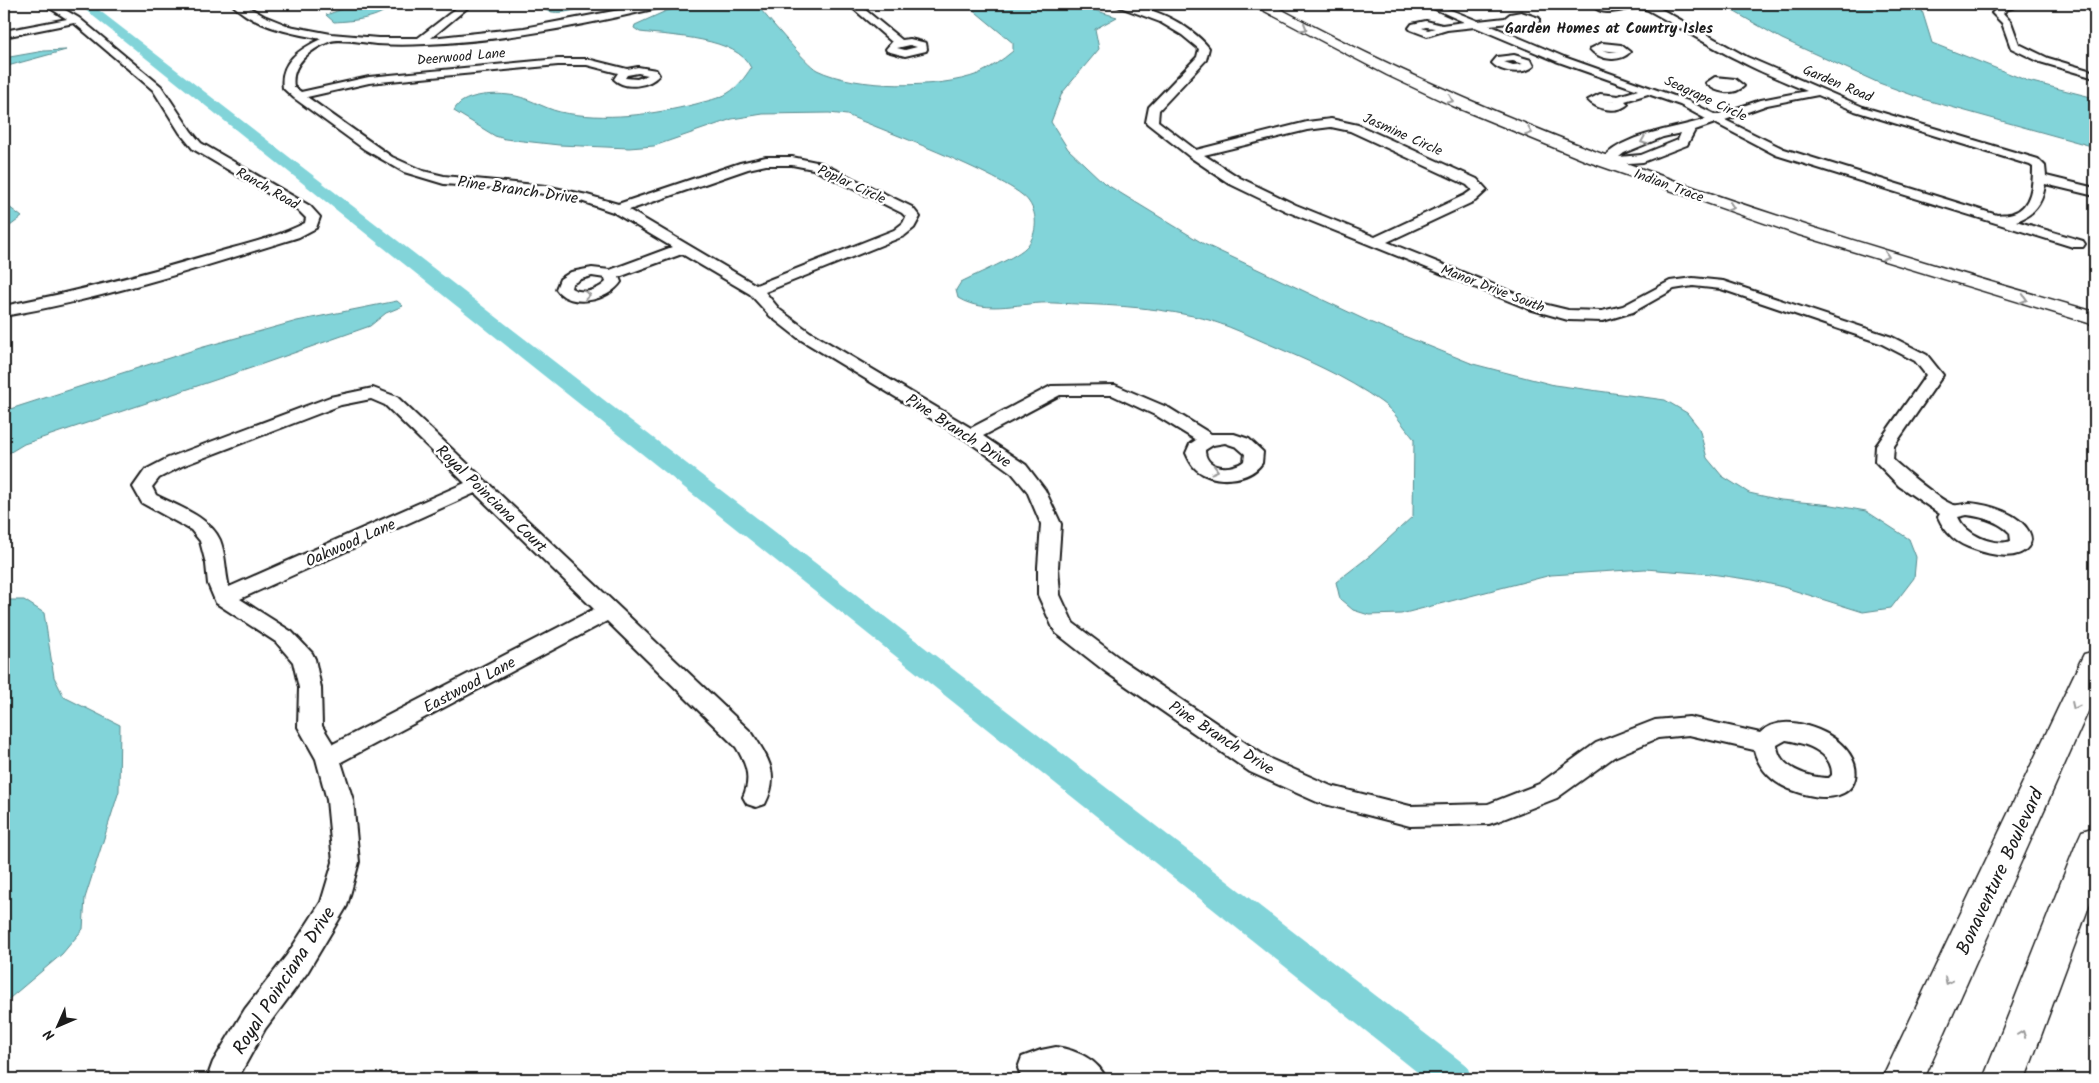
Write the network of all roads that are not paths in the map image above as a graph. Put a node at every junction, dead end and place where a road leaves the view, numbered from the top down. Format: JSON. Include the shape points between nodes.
{"nodes":[{"id":1,"x":49,"y":4,"type":"edge"},
{"id":2,"x":237,"y":4,"type":"edge"},
{"id":3,"x":467,"y":4,"type":"edge"},
{"id":4,"x":639,"y":4,"type":"edge"},
{"id":5,"x":662,"y":4,"type":"edge"},
{"id":6,"x":853,"y":4,"type":"edge"},
{"id":7,"x":1117,"y":4,"type":"edge"},
{"id":8,"x":1262,"y":4,"type":"edge"},
{"id":9,"x":1291,"y":4,"type":"edge"},
{"id":10,"x":1429,"y":4,"type":"edge"},
{"id":11,"x":1601,"y":4,"type":"edge"},
{"id":12,"x":2020,"y":4,"type":"edge"},
{"id":13,"x":1612,"y":5,"type":"edge"},
{"id":14,"x":1648,"y":5,"type":"edge"},
{"id":15,"x":76,"y":20,"type":"junction"},
{"id":16,"x":1511,"y":20,"type":"dead end"},
{"id":17,"x":1476,"y":24,"type":"junction"},
{"id":18,"x":558,"y":25,"type":"junction"},
{"id":19,"x":1441,"y":28,"type":"dead end"},
{"id":20,"x":4,"y":34,"type":"edge"},
{"id":21,"x":330,"y":38,"type":"junction"},
{"id":22,"x":422,"y":40,"type":"junction"},
{"id":23,"x":900,"y":43,"type":"dead end"},
{"id":24,"x":1589,"y":54,"type":"dead end"},
{"id":25,"x":1555,"y":57,"type":"junction"},
{"id":26,"x":1523,"y":60,"type":"dead end"},
{"id":27,"x":627,"y":72,"type":"dead end"},
{"id":28,"x":2095,"y":75,"type":"edge"},
{"id":29,"x":1735,"y":88,"type":"dead end"},
{"id":30,"x":1651,"y":90,"type":"junction"},
{"id":31,"x":1818,"y":92,"type":"junction"},
{"id":32,"x":298,"y":96,"type":"junction"},
{"id":33,"x":1618,"y":99,"type":"dead end"},
{"id":34,"x":1766,"y":102,"type":"junction"},
{"id":35,"x":1859,"y":110,"type":"junction"},
{"id":36,"x":1834,"y":112,"type":"dead end"},
{"id":37,"x":1845,"y":117,"type":"dead end"},
{"id":38,"x":1717,"y":119,"type":"junction"},
{"id":39,"x":1542,"y":122,"type":"dead end"},
{"id":40,"x":1690,"y":128,"type":"junction"},
{"id":41,"x":1603,"y":144,"type":"dead end"},
{"id":42,"x":1620,"y":150,"type":"junction"},
{"id":43,"x":1194,"y":154,"type":"junction"},
{"id":44,"x":1642,"y":158,"type":"junction"},
{"id":45,"x":1606,"y":162,"type":"junction"},
{"id":46,"x":2040,"y":179,"type":"junction"},
{"id":47,"x":2095,"y":192,"type":"edge"},
{"id":48,"x":618,"y":209,"type":"junction"},
{"id":49,"x":1977,"y":213,"type":"junction"},
{"id":50,"x":1376,"y":242,"type":"junction"},
{"id":51,"x":2078,"y":244,"type":"dead end"},
{"id":52,"x":684,"y":248,"type":"junction"},
{"id":53,"x":611,"y":275,"type":"dead end"},
{"id":54,"x":755,"y":291,"type":"junction"},
{"id":55,"x":2095,"y":300,"type":"edge"},
{"id":56,"x":4,"y":311,"type":"edge"},
{"id":57,"x":2095,"y":319,"type":"edge"},
{"id":58,"x":971,"y":434,"type":"junction"},
{"id":59,"x":1208,"y":440,"type":"dead end"},
{"id":60,"x":477,"y":485,"type":"junction"},
{"id":61,"x":1951,"y":512,"type":"dead end"},
{"id":62,"x":223,"y":598,"type":"junction"},
{"id":63,"x":610,"y":610,"type":"junction"},
{"id":64,"x":2095,"y":662,"type":"edge"},
{"id":65,"x":1765,"y":743,"type":"dead end"},
{"id":66,"x":328,"y":758,"type":"junction"},
{"id":67,"x":756,"y":797,"type":"dead end"},
{"id":68,"x":2095,"y":842,"type":"edge"},
{"id":69,"x":1033,"y":1068,"type":"dead end"},
{"id":70,"x":224,"y":1079,"type":"edge"},
{"id":71,"x":1091,"y":1079,"type":"edge"},
{"id":72,"x":1903,"y":1079,"type":"edge"},
{"id":73,"x":2004,"y":1079,"type":"edge"}],
"edges":[{"from":1,"to":15,"type":"street","name":"Ranch Road"},
{"from":2,"to":21,"type":"street","via":[[286,28]]},
{"from":3,"to":22,"type":"street"},
{"from":4,"to":18,"type":"street"},
{"from":5,"to":18,"type":"street"},
{"from":6,"to":23,"type":"street"},
{"from":7,"to":43,"type":"street","name":"Manor Drive South","via":[[1158,18],[1195,38],[1204,48],[1202,58],[1153,109],[1152,122]]},
{"from":8,"to":45,"type":"main road","name":"Indian Trace","one_way":true,"via":[[1411,82]]},
{"from":9,"to":39,"type":"main road","via":[[1395,59]]},
{"from":10,"to":17,"type":"street","name":"Seagrape Circle"},
{"from":11,"to":13,"type":"street","via":[[1598,6],[1616,9]]},
{"from":12,"to":28,"type":"street","via":[[2005,6],[1997,14],[2006,22],[2015,46],[2044,60]]},
{"from":13,"to":14,"type":"street"},
{"from":14,"to":31,"type":"street","name":"Garden Road","via":[[1715,44]]},
{"from":15,"to":20,"type":"street"},
{"from":15,"to":56,"type":"street","name":"Ranch Road","via":[[157,88],[197,146],[305,209],[313,217],[311,225],[294,234],[134,282]]},
{"from":16,"to":17,"type":"street"},
{"from":17,"to":19,"type":"street"},
{"from":17,"to":25,"type":"street","name":"Seagrape Circle"},
{"from":18,"to":22,"type":"street","via":[[483,36]]},
{"from":21,"to":22,"type":"street"},
{"from":21,"to":32,"type":"street","name":"Pine Branch Drive","via":[[305,52],[289,70],[286,80]]},
{"from":24,"to":25,"type":"street"},
{"from":25,"to":26,"type":"street"},
{"from":25,"to":30,"type":"street","name":"Seagrape Circle"},
{"from":27,"to":32,"type":"street","name":"Deerwood Lane","via":[[587,62],[558,62],[369,80]]},
{"from":29,"to":34,"type":"street"},
{"from":30,"to":33,"type":"street"},
{"from":30,"to":38,"type":"street","name":"Seagrape Circle"},
{"from":31,"to":34,"type":"street"},
{"from":31,"to":35,"type":"street","name":"Garden Road"},
{"from":32,"to":48,"type":"street","name":"Pine Branch Drive","via":[[398,166],[420,175],[564,193]]},
{"from":34,"to":38,"type":"street"},
{"from":35,"to":36,"type":"street","via":[[1842,107],[1834,108]]},
{"from":35,"to":37,"type":"street","via":[[1867,116]]},
{"from":35,"to":46,"type":"street","name":"Garden Road","via":[[1957,139],[1973,143],[1980,138],[2038,155],[2030,160],[2039,166]]},
{"from":38,"to":40,"type":"street"},
{"from":38,"to":49,"type":"street","name":"Seagrape Circle","via":[[1794,157]]},
{"from":40,"to":42,"type":"street","one_way":true,"via":[[1660,134]]},
{"from":40,"to":44,"type":"street","via":[[1683,142]]},
{"from":41,"to":42,"type":"main road","name":"Indian Trace"},
{"from":42,"to":44,"type":"main road","name":"Indian Trace"},
{"from":42,"to":45,"type":"street"},
{"from":43,"to":50,"type":"street","name":"Manor Drive South","via":[[1235,181]]},
{"from":43,"to":50,"type":"street","name":"Jasmine Circle","via":[[1331,123],[1354,128],[1472,182],[1480,190],[1470,198]]},
{"from":44,"to":45,"type":"street"},
{"from":44,"to":55,"type":"main road","name":"Indian Trace","via":[[1885,239]]},
{"from":45,"to":57,"type":"main road","name":"Indian Trace","one_way":true,"via":[[1726,205]]},
{"from":46,"to":47,"type":"street"},
{"from":46,"to":49,"type":"street","name":"Seagrape Circle","via":[[2038,195],[2026,213],[2009,218]]},
{"from":48,"to":52,"type":"street","name":"Pine Branch Drive"},
{"from":48,"to":54,"type":"street","name":"Poplar Circle","via":[[744,166],[792,160],[817,166],[907,210],[913,218],[909,226],[898,233]]},
{"from":49,"to":51,"type":"street"},
{"from":50,"to":61,"type":"street","name":"Manor Drive South","via":[[1534,306],[1568,314],[1603,316],[1628,309],[1670,285],[1693,282],[1723,286],[1886,340],[1921,358],[1935,375],[1885,446],[1884,461],[1906,482]]},
{"from":52,"to":53,"type":"street"},
{"from":52,"to":54,"type":"street","name":"Pine Branch Drive"},
{"from":54,"to":58,"type":"street","name":"Pine Branch Drive","via":[[775,313],[804,335]]},
{"from":58,"to":59,"type":"street","via":[[1057,390],[1115,390],[1162,412]]},
{"from":58,"to":65,"type":"street","name":"Pine Branch Drive","via":[[1018,468],[1036,490],[1051,524],[1049,595],[1064,628],[1258,765],[1326,795],[1410,816],[1489,814],[1548,790],[1605,750],[1655,729],[1689,726]]},
{"from":60,"to":62,"type":"street","name":"Oakwood Lane"},
{"from":60,"to":62,"type":"street","name":"Royal Poinciana Court","via":[[391,401],[373,393],[336,401],[175,462],[152,474],[142,487],[149,500],[198,526],[210,540]]},
{"from":60,"to":63,"type":"street","name":"Royal Poinciana Court"},
{"from":62,"to":66,"type":"street","name":"Royal Poinciana Drive","via":[[284,637],[304,659],[310,688],[310,727]]},
{"from":63,"to":66,"type":"street","name":"Eastwood Lane"},
{"from":63,"to":67,"type":"street","name":"Royal Poinciana Court","via":[[744,740],[760,770],[761,789]]},
{"from":64,"to":72,"type":"main road","name":"Bonaventure Boulevard","one_way":true},
{"from":66,"to":70,"type":"street","name":"Royal Poinciana Drive","via":[[340,800],[346,862],[333,906],[297,964],[255,1019],[224,1073]]},
{"from":73,"to":68,"type":"main road","one_way":true},
{"from":69,"to":71,"type":"street","via":[[1052,1061],[1068,1064]]}]}
